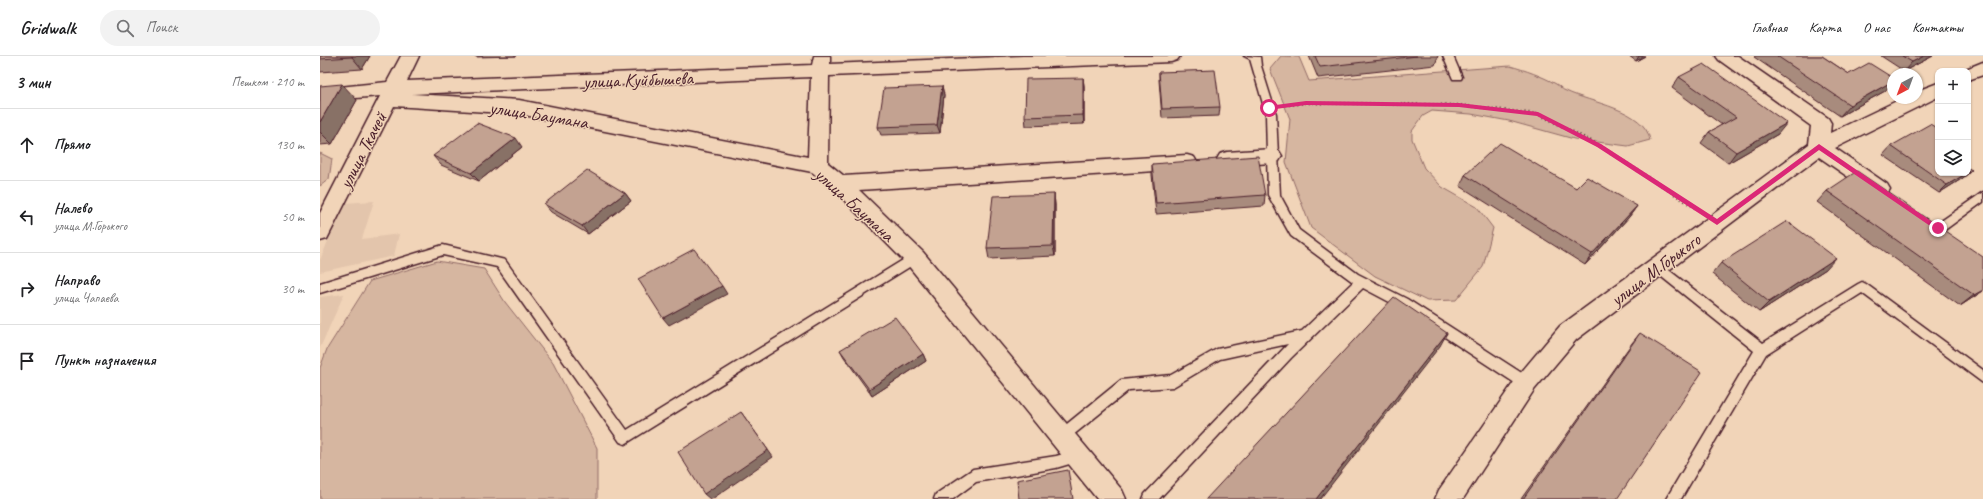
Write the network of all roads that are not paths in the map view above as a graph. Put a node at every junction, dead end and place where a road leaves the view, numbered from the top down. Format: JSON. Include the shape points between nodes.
{"nodes":[{"id":1,"x":410,"y":56,"type":"edge"},
{"id":2,"x":1171,"y":56,"type":"edge"},
{"id":3,"x":1249,"y":56,"type":"edge"},
{"id":4,"x":1448,"y":56,"type":"edge"},
{"id":5,"x":1725,"y":56,"type":"edge"},
{"id":6,"x":821,"y":64,"type":"edge"},
{"id":7,"x":1983,"y":68,"type":"edge"},
{"id":8,"x":1971,"y":73,"type":"edge"},
{"id":9,"x":1457,"y":77,"type":"dead end"},
{"id":10,"x":1935,"y":90,"type":"edge"},
{"id":11,"x":390,"y":94,"type":"junction"},
{"id":12,"x":320,"y":95,"type":"edge"},
{"id":13,"x":1819,"y":147,"type":"junction"},
{"id":14,"x":1272,"y":156,"type":"junction"},
{"id":15,"x":818,"y":166,"type":"junction"},
{"id":16,"x":840,"y":184,"type":"junction"},
{"id":17,"x":1983,"y":196,"type":"edge"},
{"id":18,"x":1894,"y":198,"type":"edge"},
{"id":19,"x":1932,"y":224,"type":"joint"},
{"id":20,"x":320,"y":233,"type":"edge"},
{"id":21,"x":1957,"y":242,"type":"edge"},
{"id":22,"x":915,"y":258,"type":"junction"},
{"id":23,"x":1657,"y":267,"type":"junction"},
{"id":24,"x":1361,"y":282,"type":"junction"},
{"id":25,"x":320,"y":288,"type":"edge"},
{"id":26,"x":1306,"y":335,"type":"junction"},
{"id":27,"x":1762,"y":350,"type":"junction"},
{"id":28,"x":1983,"y":377,"type":"edge"},
{"id":29,"x":1526,"y":383,"type":"junction"},
{"id":30,"x":1062,"y":436,"type":"junction"},
{"id":31,"x":1078,"y":456,"type":"junction"},
{"id":32,"x":941,"y":499,"type":"edge"},
{"id":33,"x":1113,"y":499,"type":"edge"},
{"id":34,"x":1150,"y":499,"type":"edge"},
{"id":35,"x":1448,"y":499,"type":"edge"},
{"id":36,"x":1673,"y":499,"type":"edge"}],
"edges":[{"from":1,"to":11,"type":"street","name":"улица Ткачей"},
{"from":2,"to":6,"type":"street","name":"улица Куйбышева"},
{"from":3,"to":14,"type":"lane","via":[[1255,57],[1269,108]]},
{"from":4,"to":9,"type":"lane"},
{"from":5,"to":13,"type":"street","via":[[1821,123]]},
{"from":6,"to":11,"type":"street","name":"улица Куйбышева"},
{"from":6,"to":15,"type":"street"},
{"from":7,"to":8,"type":"street"},
{"from":10,"to":13,"type":"street","name":"улица М.Горького"},
{"from":11,"to":12,"type":"street","name":"улица Куйбышева"},
{"from":11,"to":15,"type":"street","name":"улица Баумана","via":[[519,107]]},
{"from":11,"to":20,"type":"street","name":"улица Ткачей"},
{"from":13,"to":18,"type":"street"},
{"from":13,"to":23,"type":"street","name":"улица М.Горького"},
{"from":14,"to":16,"type":"street"},
{"from":14,"to":24,"type":"lane","via":[[1274,195],[1295,233]]},
{"from":15,"to":16,"type":"street","name":"улица Баумана"},
{"from":16,"to":22,"type":"street","name":"улица Баумана"},
{"from":17,"to":19,"type":"lane"},
{"from":19,"to":21,"type":"street"},
{"from":22,"to":25,"type":"lane","via":[[624,438],[501,263],[444,250]]},
{"from":22,"to":30,"type":"street","name":"улица Баумана"},
{"from":23,"to":27,"type":"lane"},
{"from":23,"to":29,"type":"street","name":"улица М.Горького","via":[[1568,333]]},
{"from":24,"to":26,"type":"lane"},
{"from":24,"to":29,"type":"lane","via":[[1403,304]]},
{"from":26,"to":30,"type":"lane","via":[[1217,354],[1173,380],[1126,384]]},
{"from":26,"to":34,"type":"lane"},
{"from":27,"to":28,"type":"lane","via":[[1862,286]]},
{"from":27,"to":36,"type":"lane"},
{"from":29,"to":35,"type":"street","name":"улица М.Горького"},
{"from":30,"to":31,"type":"street","name":"улица Баумана"},
{"from":31,"to":32,"type":"lane","via":[[973,476]]},
{"from":31,"to":33,"type":"street","name":"улица Баумана"}]}
